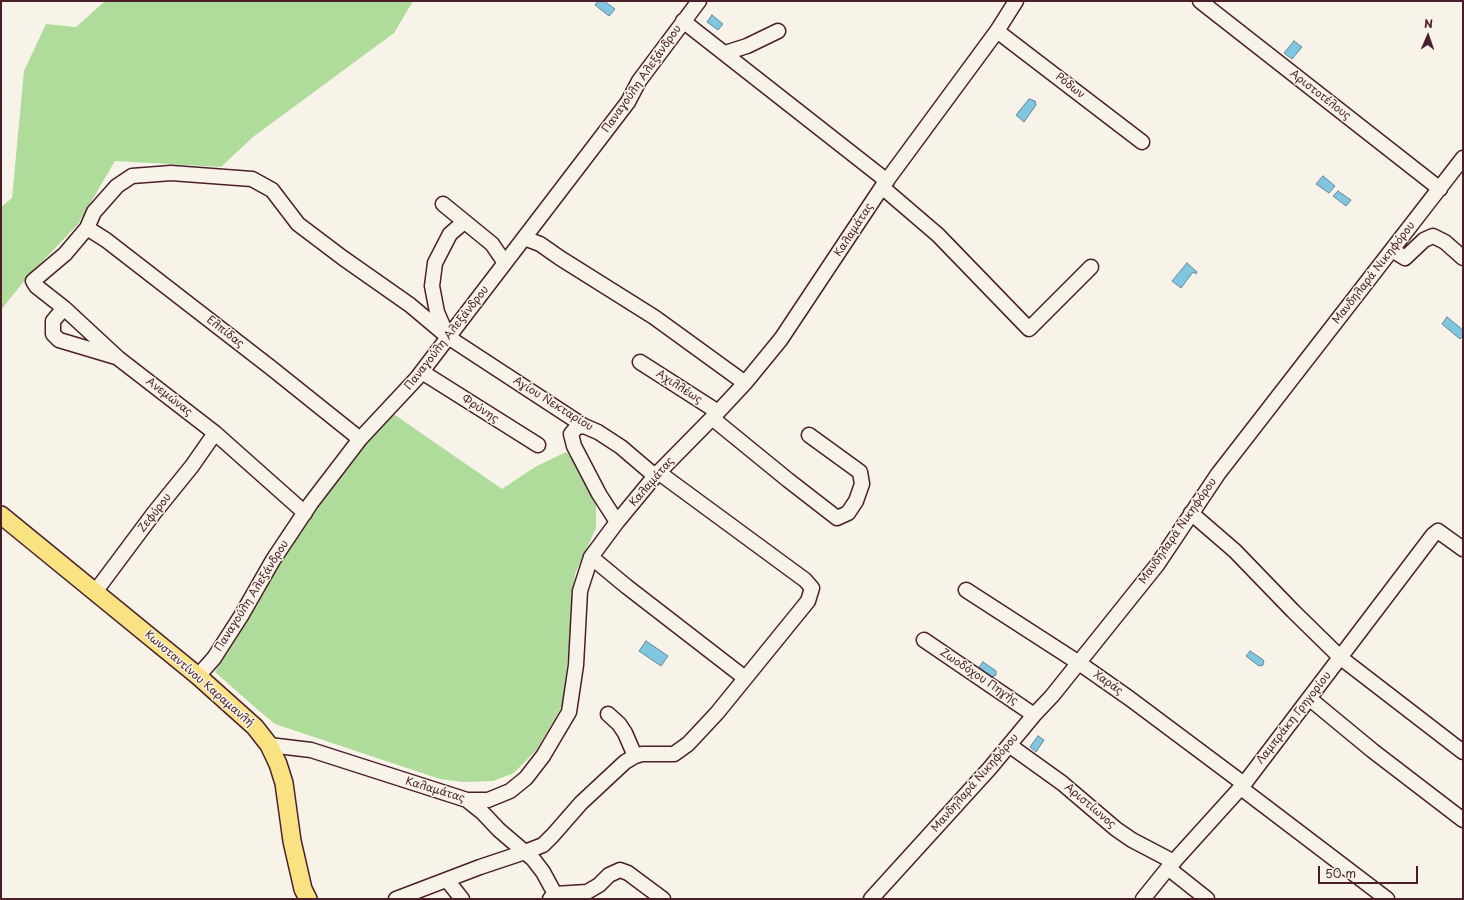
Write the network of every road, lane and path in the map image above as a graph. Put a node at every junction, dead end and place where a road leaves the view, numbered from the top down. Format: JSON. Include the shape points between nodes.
{"nodes":[{"id":1,"x":1016,"y":1,"type":"edge"},
{"id":2,"x":1200,"y":1,"type":"edge"},
{"id":3,"x":696,"y":2,"type":"edge"},
{"id":4,"x":683,"y":21,"type":"junction"},
{"id":5,"x":997,"y":30,"type":"junction"},
{"id":6,"x":778,"y":31,"type":"dead end"},
{"id":7,"x":725,"y":53,"type":"junction"},
{"id":8,"x":1142,"y":142,"type":"dead end"},
{"id":9,"x":1463,"y":158,"type":"edge"},
{"id":10,"x":885,"y":184,"type":"junction"},
{"id":11,"x":1440,"y":189,"type":"junction"},
{"id":12,"x":443,"y":204,"type":"dead end"},
{"id":13,"x":464,"y":222,"type":"junction"},
{"id":14,"x":87,"y":228,"type":"junction"},
{"id":15,"x":524,"y":238,"type":"junction"},
{"id":16,"x":1392,"y":250,"type":"junction"},
{"id":17,"x":1463,"y":258,"type":"edge"},
{"id":18,"x":505,"y":263,"type":"junction"},
{"id":19,"x":1091,"y":267,"type":"dead end"},
{"id":20,"x":33,"y":281,"type":"joint"},
{"id":21,"x":64,"y":308,"type":"junction"},
{"id":22,"x":448,"y":337,"type":"junction"},
{"id":23,"x":118,"y":358,"type":"junction"},
{"id":24,"x":640,"y":362,"type":"dead end"},
{"id":25,"x":422,"y":372,"type":"junction"},
{"id":26,"x":745,"y":383,"type":"junction"},
{"id":27,"x":715,"y":415,"type":"junction"},
{"id":28,"x":584,"y":426,"type":"junction"},
{"id":29,"x":215,"y":433,"type":"junction"},
{"id":30,"x":809,"y":435,"type":"dead end"},
{"id":31,"x":360,"y":439,"type":"junction"},
{"id":32,"x":538,"y":446,"type":"dead end"},
{"id":33,"x":657,"y":474,"type":"junction"},
{"id":34,"x":305,"y":513,"type":"junction"},
{"id":35,"x":1191,"y":513,"type":"junction"},
{"id":36,"x":1,"y":515,"type":"edge"},
{"id":37,"x":616,"y":522,"type":"junction"},
{"id":38,"x":1463,"y":549,"type":"edge"},
{"id":39,"x":591,"y":556,"type":"junction"},
{"id":40,"x":966,"y":590,"type":"dead end"},
{"id":41,"x":95,"y":592,"type":"junction"},
{"id":42,"x":924,"y":640,"type":"dead end"},
{"id":43,"x":1341,"y":658,"type":"junction"},
{"id":44,"x":1079,"y":663,"type":"junction"},
{"id":45,"x":198,"y":676,"type":"junction"},
{"id":46,"x":744,"y":678,"type":"junction"},
{"id":47,"x":1310,"y":699,"type":"junction"},
{"id":48,"x":608,"y":714,"type":"dead end"},
{"id":49,"x":1034,"y":715,"type":"junction"},
{"id":50,"x":269,"y":745,"type":"junction"},
{"id":51,"x":1009,"y":746,"type":"junction"},
{"id":52,"x":1463,"y":752,"type":"edge"},
{"id":53,"x":635,"y":756,"type":"junction"},
{"id":54,"x":1243,"y":786,"type":"junction"},
{"id":55,"x":467,"y":800,"type":"junction"},
{"id":56,"x":1463,"y":820,"type":"edge"},
{"id":57,"x":525,"y":852,"type":"junction"},
{"id":58,"x":1171,"y":865,"type":"junction"},
{"id":59,"x":447,"y":880,"type":"junction"},
{"id":60,"x":552,"y":896,"type":"edge"},
{"id":61,"x":308,"y":899,"type":"edge"},
{"id":62,"x":396,"y":899,"type":"edge"},
{"id":63,"x":462,"y":899,"type":"edge"},
{"id":64,"x":663,"y":899,"type":"edge"},
{"id":65,"x":871,"y":899,"type":"edge"},
{"id":66,"x":1143,"y":899,"type":"edge"},
{"id":67,"x":1207,"y":899,"type":"edge"},
{"id":68,"x":1387,"y":899,"type":"edge"}],
"edges":[{"from":1,"to":5,"type":"street","name":"Καλαμάτας"},
{"from":2,"to":11,"type":"street","name":"Αριστοτέλους"},
{"from":3,"to":4,"type":"street","name":"Παναγούλη Αλεξάνδρου"},
{"from":4,"to":7,"type":"street"},
{"from":4,"to":15,"type":"street","name":"Παναγούλη Αλεξάνδρου","via":[[639,81],[628,102]]},
{"from":5,"to":8,"type":"street","name":"Ρόδων"},
{"from":5,"to":10,"type":"street","name":"Καλαμάτας"},
{"from":6,"to":7,"type":"street"},
{"from":7,"to":10,"type":"street"},
{"from":9,"to":11,"type":"street","name":"Μανδηλαρά Νικηφόρου"},
{"from":10,"to":19,"type":"street","via":[[1029,329]]},
{"from":10,"to":26,"type":"street","name":"Καλαμάτας","via":[[781,339]]},
{"from":11,"to":16,"type":"street","name":"Μανδηλαρά Νικηφόρου"},
{"from":12,"to":13,"type":"street"},
{"from":13,"to":18,"type":"street","via":[[492,244]]},
{"from":13,"to":22,"type":"street","via":[[450,234],[435,263],[432,286],[437,312]]},
{"from":14,"to":20,"type":"street","name":"Αγίου Νεκταρίου","via":[[65,254]]},
{"from":14,"to":22,"type":"street","name":"Αγίου Νεκταρίου","via":[[94,212],[117,186],[132,176],[171,173],[252,179],[272,190],[298,224],[410,305]]},
{"from":14,"to":31,"type":"street","name":"Ελπίδας","via":[[130,258]]},
{"from":15,"to":18,"type":"street","name":"Παναγούλη Αλεξάνδρου"},
{"from":15,"to":26,"type":"street","via":[[540,244],[654,317]]},
{"from":16,"to":17,"type":"street","via":[[1405,258],[1424,240],[1433,236],[1445,242]]},
{"from":16,"to":35,"type":"street","name":"Μανδηλαρά Νικηφόρου","via":[[1218,474]]},
{"from":18,"to":22,"type":"street","name":"Παναγούλη Αλεξάνδρου"},
{"from":20,"to":21,"type":"street","name":"Ανεμώνας"},
{"from":21,"to":23,"type":"street","name":"Ανεμώνας"},
{"from":21,"to":23,"type":"street","via":[[53,321],[52,334],[59,340]]},
{"from":22,"to":25,"type":"street","name":"Παναγούλη Αλεξάνδρου"},
{"from":22,"to":28,"type":"street","name":"Αγίου Νεκταρίου"},
{"from":23,"to":29,"type":"street","name":"Ανεμώνας"},
{"from":24,"to":27,"type":"street","name":"Αχιλλέως"},
{"from":25,"to":31,"type":"street","name":"Παναγούλη Αλεξάνδρου"},
{"from":25,"to":32,"type":"street","name":"Φρύνης"},
{"from":26,"to":27,"type":"street","name":"Καλαμάτας"},
{"from":27,"to":30,"type":"street","name":"Αχιλλέως","via":[[788,480],[837,518],[848,513],[856,501],[862,484],[860,472]]},
{"from":27,"to":33,"type":"street","name":"Καλαμάτας"},
{"from":28,"to":33,"type":"street","name":"Αγίου Νεκταρίου","via":[[598,432]]},
{"from":28,"to":37,"type":"street","via":[[577,427],[571,434],[574,446]]},
{"from":29,"to":34,"type":"street","name":"Ανεμώνας"},
{"from":29,"to":41,"type":"street","name":"Ζεφύρου"},
{"from":31,"to":34,"type":"street","name":"Παναγούλη Αλεξάνδρου"},
{"from":33,"to":37,"type":"street","name":"Καλαμάτας"},
{"from":33,"to":46,"type":"street","name":"Αγίου Νεκταρίου","via":[[805,580],[812,588],[808,601]]},
{"from":34,"to":45,"type":"street","name":"Παναγούλη Αλεξάνδρου","via":[[273,560],[214,658]]},
{"from":35,"to":43,"type":"street","via":[[1235,550]]},
{"from":35,"to":44,"type":"street","name":"Μανδηλαρά Νικηφόρου","via":[[1157,565]]},
{"from":36,"to":41,"type":"main road","name":"Κωνσταντίνου Καραμανλή"},
{"from":37,"to":39,"type":"street","name":"Καλαμάτας"},
{"from":38,"to":43,"type":"street","name":"Λαμπράκη Γρηγορίου","via":[[1438,531],[1433,535]]},
{"from":39,"to":46,"type":"street"},
{"from":39,"to":55,"type":"street","name":"Καλαμάτας","via":[[580,591],[576,665],[569,712],[543,756],[526,778],[510,791],[488,800]]},
{"from":40,"to":44,"type":"street","name":"Χαράς"},
{"from":41,"to":45,"type":"main road","name":"Κωνσταντίνου Καραμανλή"},
{"from":42,"to":49,"type":"street","name":"Ζωοδόχου Πηγής"},
{"from":43,"to":47,"type":"street","name":"Λαμπράκη Γρηγορίου"},
{"from":43,"to":52,"type":"street"},
{"from":44,"to":49,"type":"street","name":"Μανδηλαρά Νικηφόρου"},
{"from":44,"to":54,"type":"street","name":"Χαράς","via":[[1142,707]]},
{"from":45,"to":50,"type":"main road","name":"Κωνσταντίνου Καραμανλή","via":[[255,727]]},
{"from":46,"to":53,"type":"street","via":[[717,713],[688,744],[674,754]]},
{"from":47,"to":54,"type":"street","name":"Λαμπράκη Γρηγορίου"},
{"from":47,"to":56,"type":"street"},
{"from":48,"to":53,"type":"street","via":[[625,733]]},
{"from":49,"to":51,"type":"street","name":"Μανδηλαρά Νικηφόρου"},
{"from":50,"to":55,"type":"street","name":"Καλαμάτας","via":[[311,750]]},
{"from":50,"to":61,"type":"main road","name":"Κωνσταντίνου Καραμανλή","via":[[284,783],[292,841],[303,889]]},
{"from":51,"to":58,"type":"street","name":"Αριστίωνος","via":[[1062,783],[1116,829]]},
{"from":51,"to":65,"type":"street","name":"Μανδηλαρά Νικηφόρου"},
{"from":53,"to":57,"type":"street","via":[[614,772],[543,845]]},
{"from":54,"to":58,"type":"street","name":"Λαμπράκη Γρηγορίου"},
{"from":54,"to":68,"type":"street","name":"Χαράς"},
{"from":55,"to":57,"type":"street"},
{"from":57,"to":59,"type":"street"},
{"from":57,"to":60,"type":"street","via":[[543,872]]},
{"from":58,"to":66,"type":"street","name":"Λαμπράκη Γρηγορίου"},
{"from":58,"to":67,"type":"street","name":"Αριστίωνος"},
{"from":59,"to":62,"type":"street"},
{"from":59,"to":63,"type":"street"},
{"from":60,"to":64,"type":"street","via":[[587,892],[620,870]]}]}
